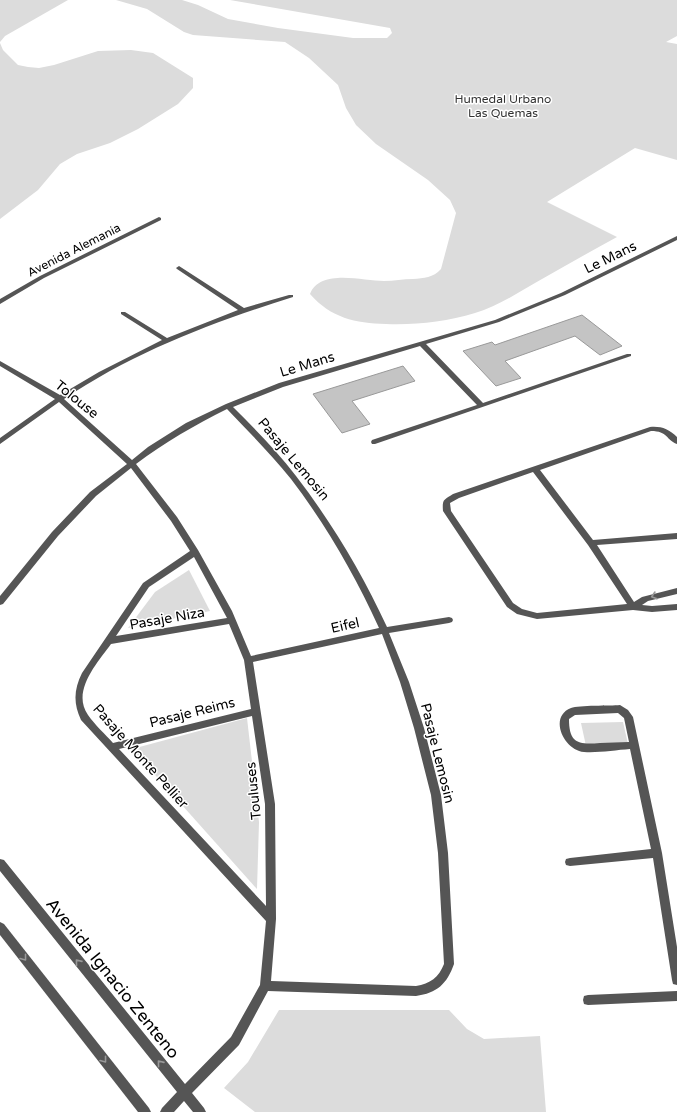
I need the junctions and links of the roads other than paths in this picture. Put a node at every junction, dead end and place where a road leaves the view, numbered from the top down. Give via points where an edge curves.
1 (159, 219) dead end
2 (677, 238) edge
3 (179, 268) dead end
4 (291, 296) dead end
5 (0, 302) edge
6 (242, 310) junction
7 (123, 313) dead end
8 (168, 341) junction
9 (422, 344) junction
10 (629, 355) dead end
11 (0, 363) edge
12 (59, 398) junction
13 (228, 406) junction
14 (482, 406) junction
15 (0, 442) edge
16 (375, 442) dead end
17 (677, 442) edge
18 (132, 464) junction
19 (536, 470) junction
20 (677, 536) edge
21 (591, 543) junction
22 (195, 552) junction
23 (677, 591) edge
24 (0, 602) edge
25 (633, 606) junction
26 (677, 607) edge
27 (232, 620) junction
28 (449, 620) dead end
29 (385, 630) junction
30 (107, 642) junction
31 (248, 660) junction
32 (256, 711) junction
33 (634, 745) junction
34 (111, 747) junction
35 (657, 853) junction
36 (570, 862) dead end
37 (0, 863) edge
38 (271, 919) junction
39 (0, 927) edge
40 (677, 980) edge
41 (265, 986) junction
42 (677, 996) edge
43 (588, 1000) dead end
44 (184, 1094) junction
45 (145, 1112) edge
46 (166, 1112) edge
47 (200, 1112) edge

1 - 5 street, Avenida Alemania via 42,277
2 - 9 street, Le Mans via 563,294 497,321
3 - 6 street
4 - 6 street
6 - 8 street
7 - 8 street
8 - 12 street via 99,374
9 - 13 street, Le Mans via 281,385
9 - 14 street
10 - 14 street
11 - 12 street, Tolouse
12 - 15 street
12 - 18 street, Tolouse
13 - 18 street, Le Mans via 183,428
13 - 29 street, Pasaje Lemosin via 274,454 317,508 354,567
14 - 16 street
17 - 19 street via 661,428 650,429
18 - 22 street, Touluses via 174,519
18 - 24 street, Le Mans via 93,494 55,534
19 - 21 street
19 - 25 street via 456,496 446,502 447,511 510,605 520,612 537,616
20 - 21 street
21 - 25 street
22 - 27 street, Touluses
22 - 30 street, Pasaje Monte Pellier via 146,585
23 -> 25 street via 644,599
25 - 26 street via 652,609
27 - 30 street, Pasaje Niza
27 - 31 street, Touluses
28 - 29 street, Eifel
29 - 31 street, Eifel
29 - 41 street, Pasaje Lemosin via 412,705 434,790 442,836 449,964 447,971 438,983 416,991
30 - 34 street, Pasaje Monte Pellier via 81,682 78,698 84,717
31 - 32 street, Touluses
32 - 34 street, Pasaje Reims
32 - 38 street, Touluses via 270,804
33 - 33 street via 628,717 620,709 573,710 565,717 564,731 571,744 577,747
33 - 35 street
34 - 38 street, Pasaje Monte Pellier
35 - 36 street
35 - 40 street
44 -> 37 street, Avenida Ignacio Zenteno
38 - 41 street, Touluses
39 -> 45 street
41 - 44 street, Touluses via 235,1040
42 - 43 street
44 - 46 street, Touluses
44 - 47 street, Avenida Ignacio Zenteno

